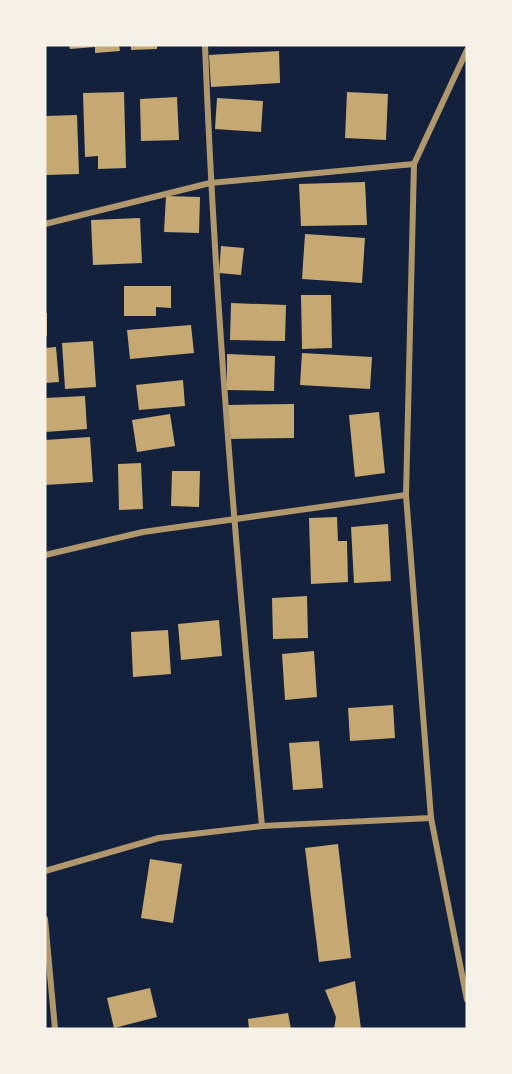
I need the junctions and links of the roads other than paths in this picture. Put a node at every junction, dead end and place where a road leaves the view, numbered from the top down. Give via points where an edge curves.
1 (205, 45) edge
2 (467, 50) edge
3 (414, 164) junction
4 (210, 183) junction
5 (45, 224) edge
6 (406, 495) junction
7 (232, 520) junction
8 (45, 555) edge
9 (430, 818) junction
10 (262, 826) junction
11 (45, 871) edge
12 (45, 919) edge
13 (467, 1000) edge
14 (55, 1029) edge

1 - 4 street
2 - 3 street
3 - 4 street
3 - 6 street
4 - 5 street
4 - 7 street
6 - 7 street
6 - 9 street
7 - 8 street via 143,532
7 - 10 street
9 - 10 street
9 - 13 street
10 - 11 street via 159,838
12 - 14 street

